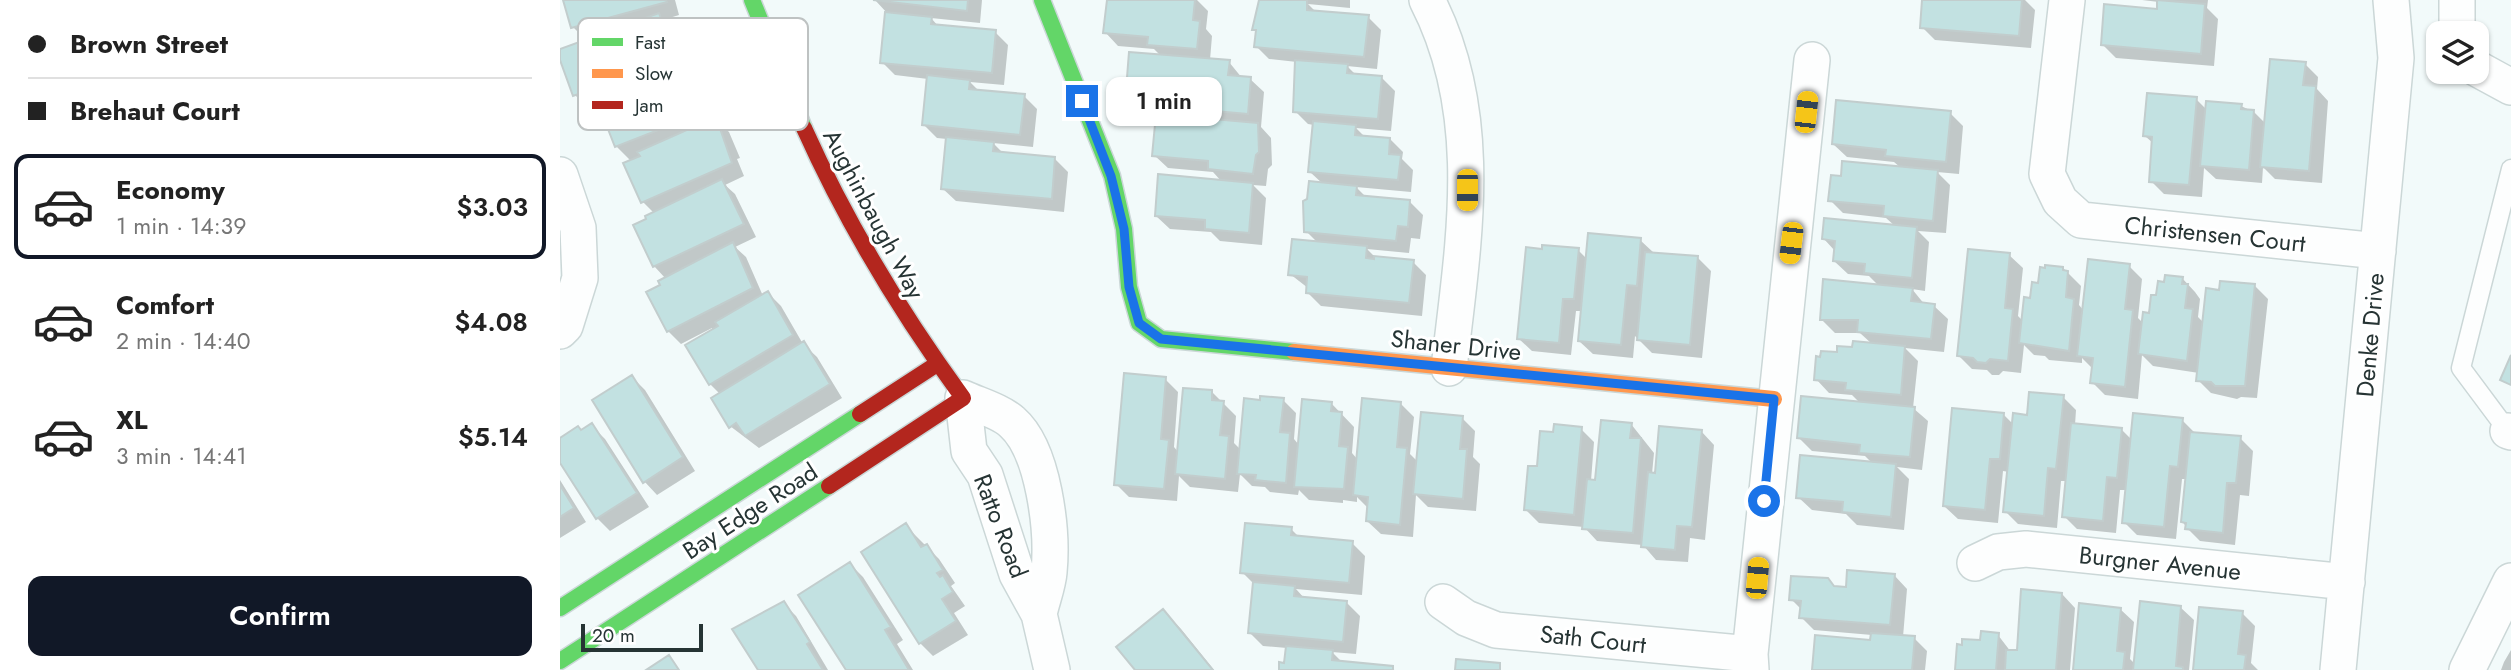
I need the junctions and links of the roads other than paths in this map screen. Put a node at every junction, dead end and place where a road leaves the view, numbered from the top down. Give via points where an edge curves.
1 (752, 0) edge
2 (1042, 0) edge
3 (1427, 0) edge
4 (2067, 0) edge
5 (2391, 0) edge
6 (2457, 0) edge
7 (758, 18) edge
8 (2457, 21) edge
9 (1812, 60) dead end
10 (2489, 75) edge
11 (2511, 87) edge
12 (804, 130) edge
13 (2511, 169) edge
14 (560, 176) edge
15 (2378, 251) junction
16 (562, 329) edge
17 (937, 364) junction
18 (1449, 368) junction
19 (963, 398) junction
20 (1774, 399) junction
21 (2510, 432) edge
22 (1975, 563) dead end
23 (2347, 582) junction
24 (2511, 582) edge
25 (1443, 602) dead end
26 (560, 608) edge
27 (1039, 614) junction
28 (560, 661) edge
29 (1750, 662) edge
30 (1052, 670) edge
31 (2338, 670) edge
32 (2467, 670) edge

1 - 7 main road, Aughinbaugh Way
2 - 18 main road, Shaner Drive via 1111,176 1139,323 1161,339
3 - 18 street via 1456,78 1467,144 1467,212
4 - 15 street, Christensen Court via 2047,174 2060,201 2081,220
5 - 15 street, Denke Drive via 2396,58
6 - 8 street
9 - 20 street
10 - 11 street
12 - 17 main road, Aughinbaugh Way via 901,314
13 - 21 lane via 2461,369
14 - 16 street via 578,228 580,278
15 - 23 street, Denke Drive
17 - 19 main road, Aughinbaugh Way
17 - 26 main road, Bay Edge Road
18 - 20 main road, Shaner Drive
19 - 27 street, Ratto Road via 969,451 985,475 1017,574
19 - 27 street, Ratto Road via 1012,421 1026,440 1041,479 1048,509 1049,572
19 - 28 main road, Bay Edge Road
20 - 29 street
22 - 23 street, Burgner Avenue via 1998,552 2026,549
23 - 31 street, Denke Drive
24 - 32 street
25 - 29 street, Sath Court via 1496,630
27 - 30 street, Ratto Road

